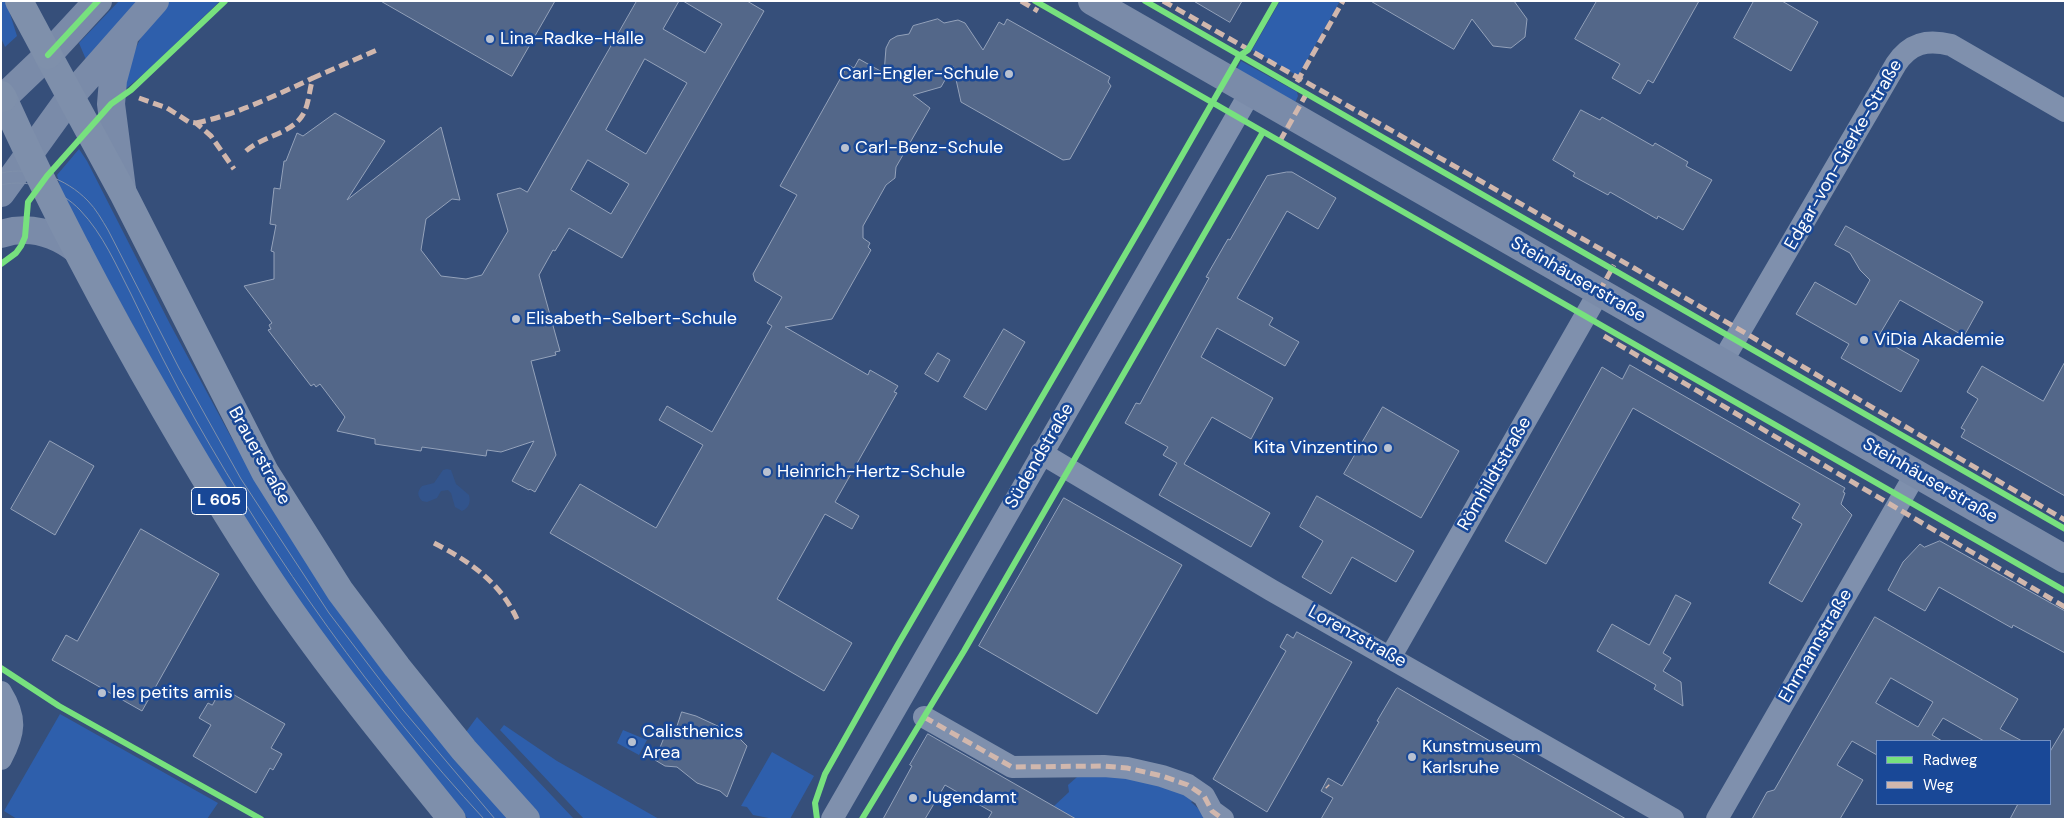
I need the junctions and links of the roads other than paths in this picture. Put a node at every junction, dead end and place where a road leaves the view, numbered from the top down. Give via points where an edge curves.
1 (19, 1) edge
2 (98, 1) edge
3 (155, 1) edge
4 (1092, 1) edge
5 (126, 33) junction
6 (48, 55) junction
7 (1250, 93) junction
8 (71, 96) junction
9 (2, 98) edge
10 (2065, 111) edge
11 (29, 155) junction
12 (1, 193) edge
13 (123, 193) junction
14 (1, 234) edge
15 (77, 250) junction
16 (1599, 292) junction
17 (1722, 362) junction
18 (1041, 453) junction
19 (1916, 473) junction
20 (2065, 559) edge
21 (1391, 656) junction
22 (1, 692) edge
23 (924, 717) dead end
24 (1, 759) edge
25 (452, 819) edge
26 (526, 819) edge
27 (832, 819) edge
28 (1223, 819) edge
29 (1674, 819) edge
30 (1717, 819) edge

1 - 6 highway, L 605
2 - 6 street
3 - 5 street
4 - 7 street, Steinhäuserstraße
5 - 8 street
5 - 13 street via 117,61 111,104
6 - 8 main road, Brauerstraße / L 605
6 - 9 street
7 - 16 street, Steinhäuserstraße
7 - 18 street, Südendstraße
8 - 11 street
8 - 13 main road, Brauerstraße / L 605
9 - 11 main road, L 605
10 - 17 street, Edgar-von-Gierke-Straße via 1951,46 1937,42 1909,49 1896,64
11 - 12 street
11 - 15 main road, L 605
13 - 26 main road, Brauerstraße / L 605 via 264,472 340,591 454,739
14 - 15 street via 14,230 41,232 56,236
15 - 25 main road, L 605 via 206,481 291,612
16 - 17 street, Steinhäuserstraße
16 - 21 street, Römhildtstraße
17 - 19 street, Steinhäuserstraße
18 - 21 street, Lorenzstraße via 1271,590
18 - 27 street, Südendstraße
19 - 20 street, Steinhäuserstraße
19 - 30 street, Ehrmannstraße
21 - 29 street, Lorenzstraße
22 - 24 street via 13,721 13,732
23 - 28 street via 1012,767 1104,766 1162,776 1188,785 1204,796 1212,810

